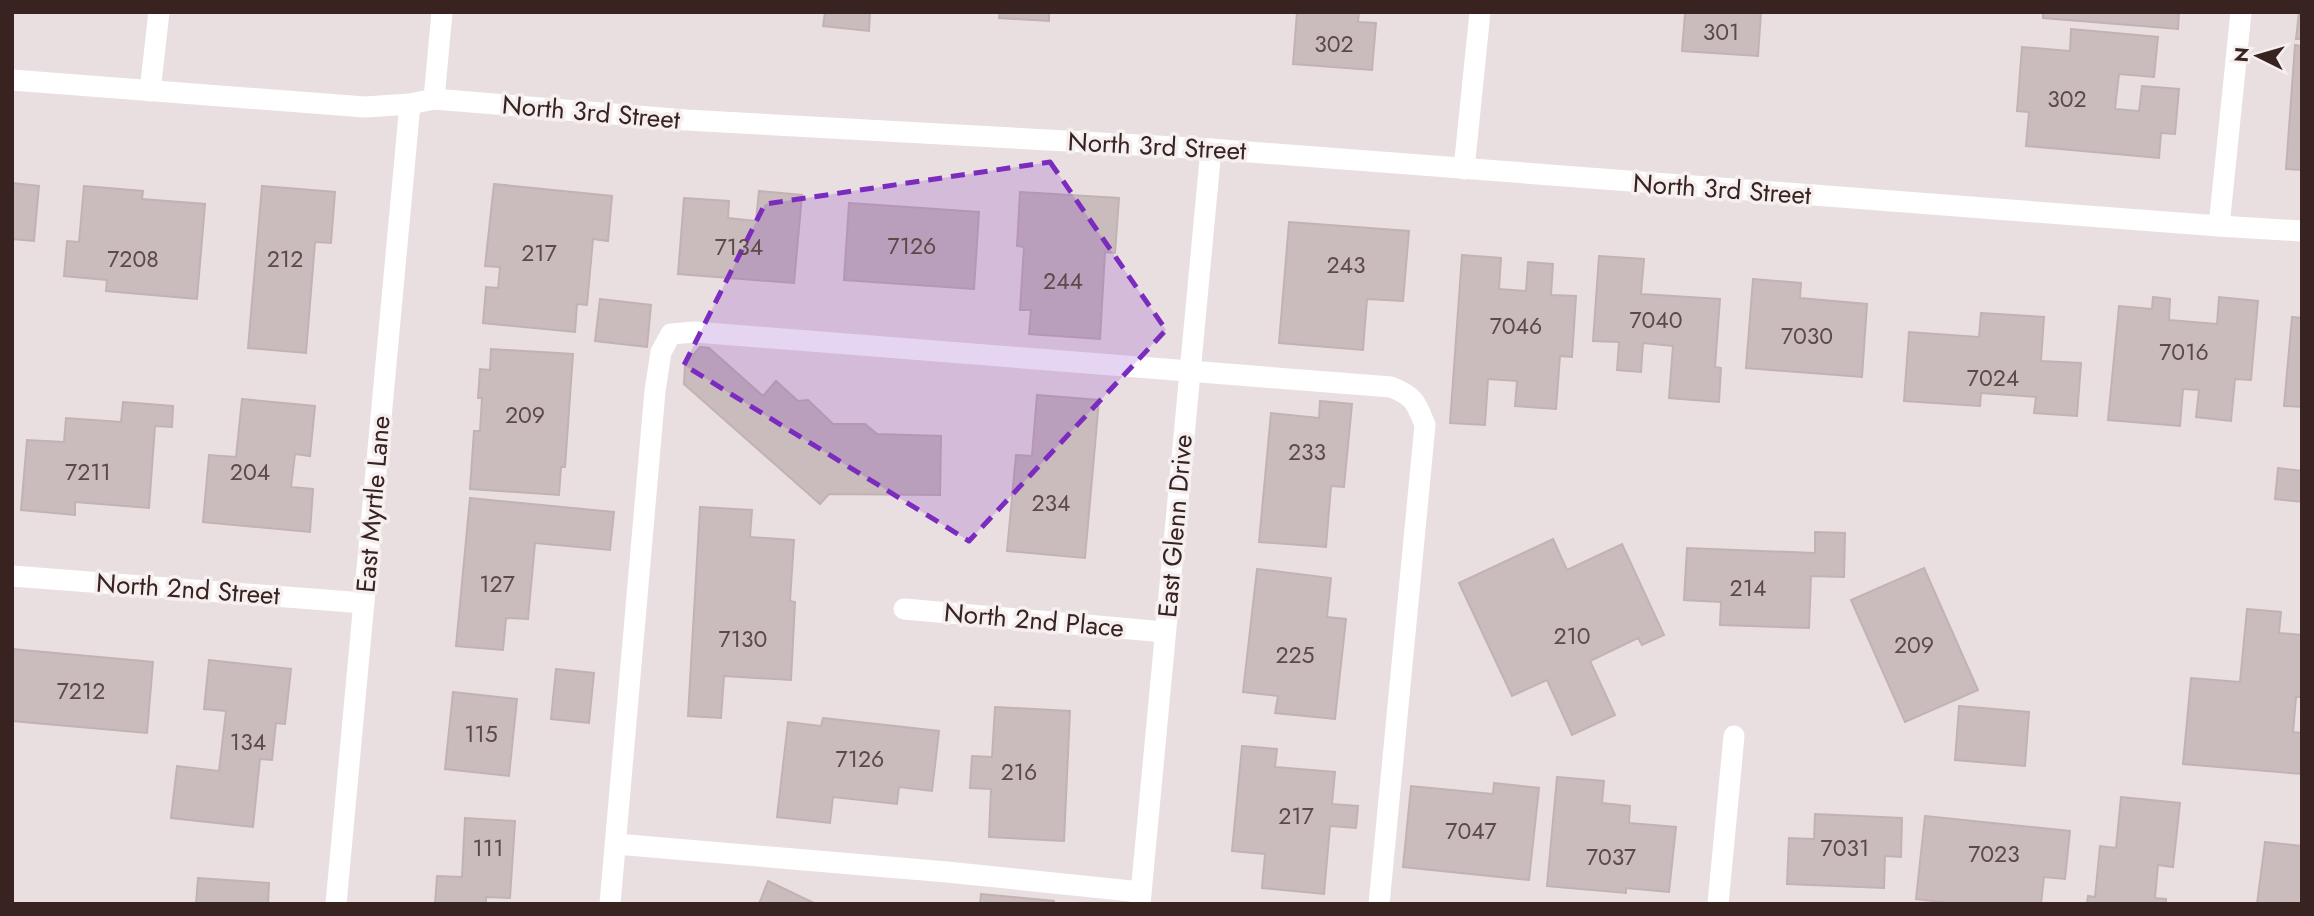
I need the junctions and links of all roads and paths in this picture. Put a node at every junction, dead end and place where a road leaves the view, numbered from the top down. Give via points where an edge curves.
1 (159, 12) edge
2 (442, 12) edge
3 (1480, 12) edge
4 (2241, 12) edge
5 (12, 80) edge
6 (150, 91) junction
7 (434, 99) junction
8 (410, 104) junction
9 (1210, 149) junction
10 (1464, 169) junction
11 (2219, 226) junction
12 (2302, 231) edge
13 (1189, 372) junction
14 (12, 576) edge
15 (364, 603) junction
16 (904, 609) dead end
17 (1165, 632) junction
18 (1734, 736) dead end
19 (616, 844) junction
20 (1140, 898) edge
21 (336, 904) edge
22 (610, 904) edge
23 (1378, 904) edge
24 (1718, 904) edge

1 - 6 street
2 - 7 street
3 - 10 street
4 - 11 street
5 - 6 street, North 3rd Street
6 - 8 street, North 3rd Street via 365,107
7 - 8 street, North 3rd Street
7 - 9 street, North 3rd Street via 686,120
8 - 15 street, East Myrtle Lane
9 - 10 street, North 3rd Street
9 - 13 street, East Glenn Drive
10 - 11 street, North 3rd Street
11 - 12 street, North 3rd Street
13 - 17 street, East Glenn Drive
13 - 19 street via 695,332 671,334 661,352 655,391
13 - 23 street via 1391,387 1416,402 1425,425
14 - 15 street, North 2nd Street
15 - 21 street, East Myrtle Lane
16 - 17 street, North 2nd Place
17 - 20 street, East Glenn Drive
18 - 24 street
19 - 20 street via 947,872
19 - 22 street

